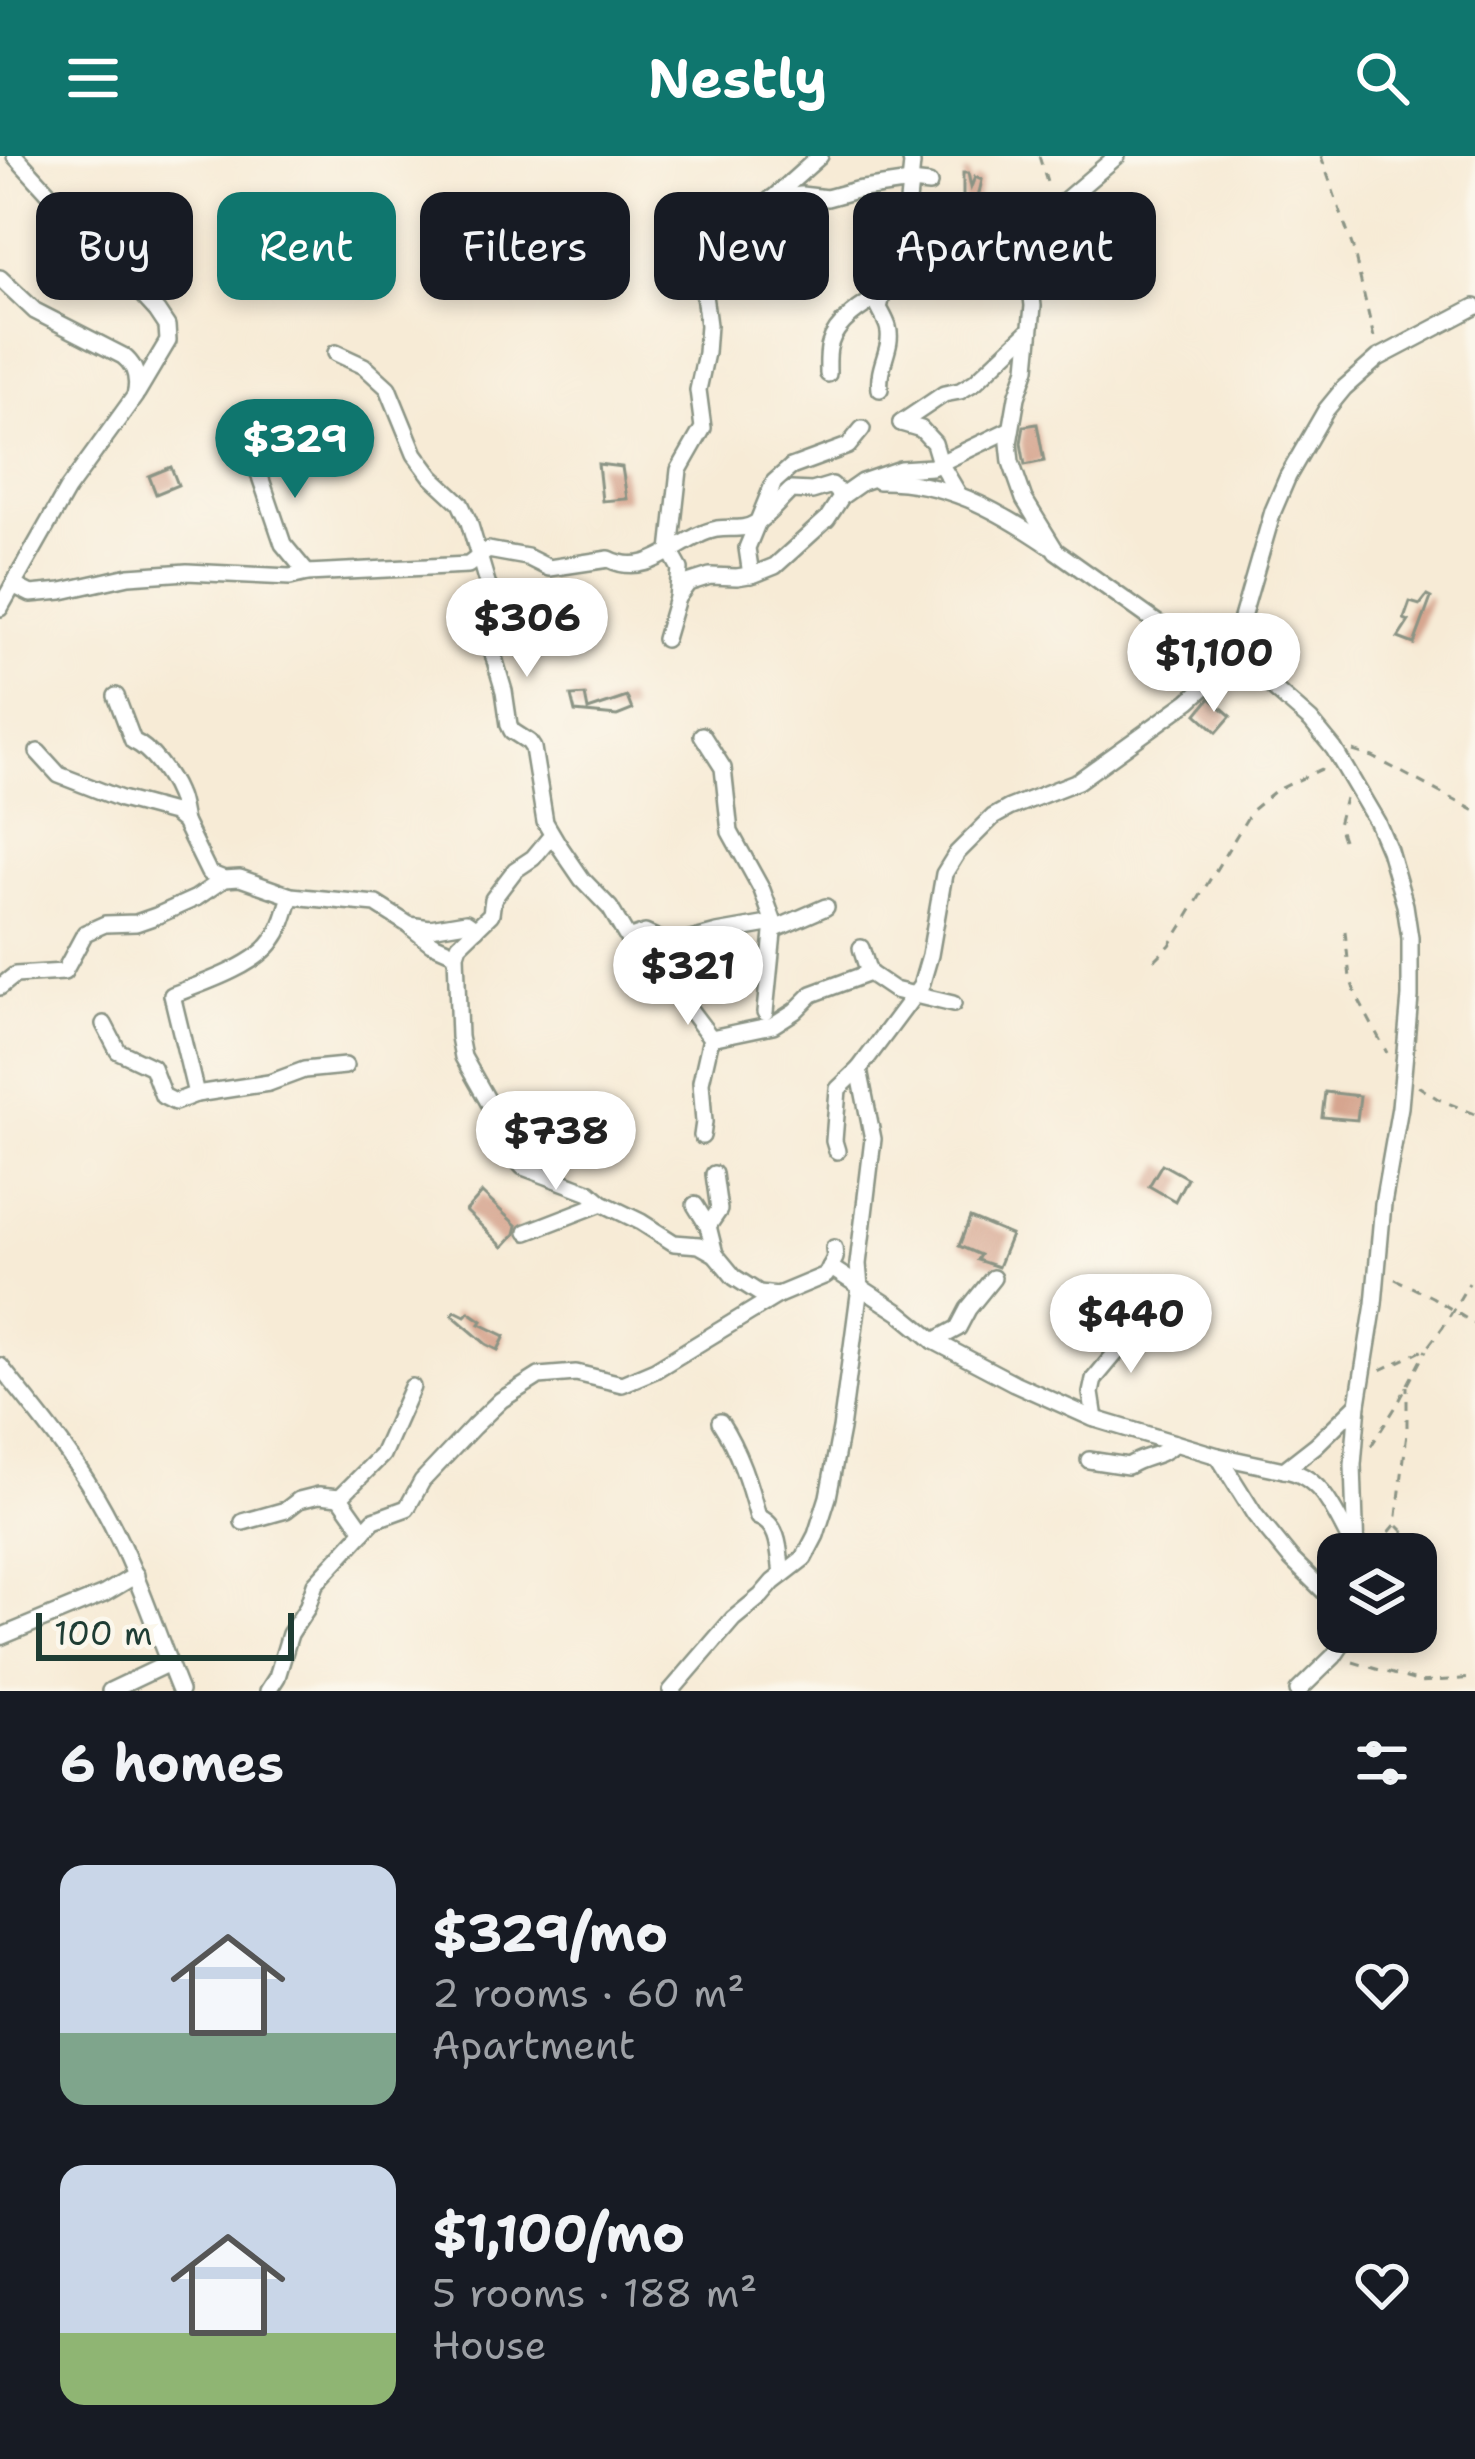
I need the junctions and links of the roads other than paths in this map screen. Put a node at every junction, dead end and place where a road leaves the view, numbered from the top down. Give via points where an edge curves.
1 (15, 156) edge
2 (820, 156) edge
3 (910, 156) edge
4 (1117, 156) edge
5 (910, 182) junction
6 (929, 184) dead end
7 (780, 192) edge
8 (909, 192) edge
9 (829, 197) edge
10 (0, 278) edge
11 (705, 300) edge
12 (873, 300) edge
13 (881, 300) edge
14 (1475, 307) edge
15 (1030, 330) junction
16 (336, 353) dead end
17 (828, 374) dead end
18 (880, 389) dead end
19 (135, 396) junction
20 (862, 429) dead end
21 (1011, 429) junction
22 (250, 447) dead end
23 (940, 463) junction
24 (862, 482) junction
25 (959, 495) junction
26 (842, 496) junction
27 (756, 523) junction
28 (1056, 550) junction
29 (670, 551) junction
30 (479, 557) junction
31 (308, 573) junction
32 (751, 574) junction
33 (14, 585) junction
34 (677, 598) junction
35 (0, 608) edge
36 (665, 639) dead end
37 (1226, 658) junction
38 (116, 696) dead end
39 (702, 735) dead end
40 (38, 752) dead end
41 (184, 821) junction
42 (552, 835) junction
43 (224, 879) junction
44 (291, 896) junction
45 (826, 907) dead end
46 (410, 925) junction
47 (774, 926) junction
48 (476, 929) junction
49 (628, 939) junction
50 (861, 948) dead end
51 (456, 954) junction
52 (869, 974) junction
53 (0, 987) edge
54 (913, 996) junction
55 (952, 1004) dead end
56 (765, 1012) dead end
57 (104, 1024) dead end
58 (711, 1038) junction
59 (345, 1066) dead end
60 (861, 1076) junction
61 (196, 1094) junction
62 (702, 1136) dead end
63 (837, 1151) dead end
64 (714, 1174) dead end
65 (602, 1204) junction
66 (695, 1205) dead end
67 (708, 1226) junction
68 (527, 1232) dead end
69 (834, 1247) dead end
70 (715, 1254) junction
71 (830, 1267) junction
72 (993, 1278) dead end
73 (860, 1287) junction
74 (778, 1295) junction
75 (1138, 1325) dead end
76 (934, 1342) junction
77 (0, 1366) edge
78 (412, 1387) dead end
79 (1359, 1395) junction
80 (1095, 1419) junction
81 (720, 1422) dead end
82 (1175, 1443) junction
83 (1218, 1456) junction
84 (1089, 1460) dead end
85 (1284, 1470) junction
86 (340, 1497) junction
87 (243, 1522) dead end
88 (364, 1531) junction
89 (1347, 1533) edge
90 (1355, 1533) edge
91 (136, 1575) junction
92 (782, 1575) junction
93 (1317, 1584) edge
94 (0, 1636) edge
95 (1336, 1653) edge
96 (169, 1663) junction
97 (110, 1691) edge
98 (180, 1691) edge
99 (268, 1691) edge
100 (671, 1691) edge
101 (1298, 1691) edge

1 - 19 street via 167,326 168,341
2 - 7 street
3 - 5 street
4 - 15 street via 1036,234 1028,261
5 - 6 street
5 - 8 street
5 - 9 street
10 - 19 street via 35,311 130,362
11 - 29 street via 703,428 679,470
12 - 17 street via 836,332
13 - 18 street via 889,344
14 - 37 street via 1378,358 1326,410 1273,511
15 - 21 street
15 - 23 street via 975,382 901,423 921,429
16 - 30 street via 388,388 415,454 460,503
19 - 33 street via 67,490
20 - 27 street via 848,446 790,467
21 - 23 street
21 - 28 street via 1016,478
22 - 31 street via 284,544
23 - 24 street
23 - 25 street
24 - 25 street
24 - 26 street
25 - 28 street
26 - 27 street via 832,485 791,490
26 - 32 street via 794,550
27 - 29 street via 717,529
27 - 32 street via 747,548
28 - 37 street via 1167,630
29 - 30 street via 655,562 549,568 506,552
29 - 34 street via 680,568
30 - 31 street via 468,565
30 - 42 street via 509,725 533,748
31 - 33 street via 129,576 32,594
32 - 34 street via 688,583
33 - 35 street
34 - 36 street
37 - 54 street via 1189,701 1095,770 1009,808 973,836 944,874 930,955
37 - 79 street via 1270,685 1329,743 1389,850 1405,905 1411,968 1402,1076
38 - 41 street via 133,741 178,793
39 - 47 street via 723,768 730,832
40 - 41 street via 59,775
41 - 43 street via 209,873
42 - 48 street via 515,870
42 - 49 street
43 - 44 street
43 - 53 street via 156,916 85,933 64,972 15,975
44 - 46 street via 376,904
44 - 61 street via 270,946 225,976 172,995
45 - 47 street
46 - 48 street via 466,922
46 - 51 street
47 - 49 street via 672,945 645,933
47 - 56 street
48 - 51 street
49 - 58 street
50 - 52 street
51 - 65 street via 463,1058 511,1154
52 - 54 street
52 - 58 street via 812,994 773,1025
54 - 55 street
54 - 60 street
57 - 61 street via 118,1052 152,1067 163,1096 175,1102
58 - 62 street
59 - 61 street
60 - 63 street via 836,1107
60 - 73 street via 873,1139
64 - 67 street via 718,1210
65 - 68 street
65 - 70 street via 674,1243
66 - 67 street
67 - 70 street
69 - 71 street
70 - 74 street via 734,1277
71 - 73 street
71 - 74 street
72 - 76 street via 958,1328
73 - 76 street
73 - 92 street via 828,1496 805,1558
74 - 88 street via 622,1384 576,1373 539,1376 473,1427 407,1508
75 - 80 street via 1094,1379
76 - 80 street
77 - 91 street via 74,1459
78 - 86 street via 382,1455
79 - 85 street via 1338,1426
79 - 90 street
80 - 82 street
81 - 92 street via 758,1517 776,1535
82 - 83 street
82 - 84 street via 1128,1466
83 - 85 street
83 - 93 street via 1255,1515
85 - 89 street via 1315,1482
86 - 87 street via 299,1500
86 - 88 street
88 - 99 street via 315,1584
91 - 94 street
91 - 96 street
92 - 100 street
95 - 101 street
96 - 97 street
96 - 98 street

